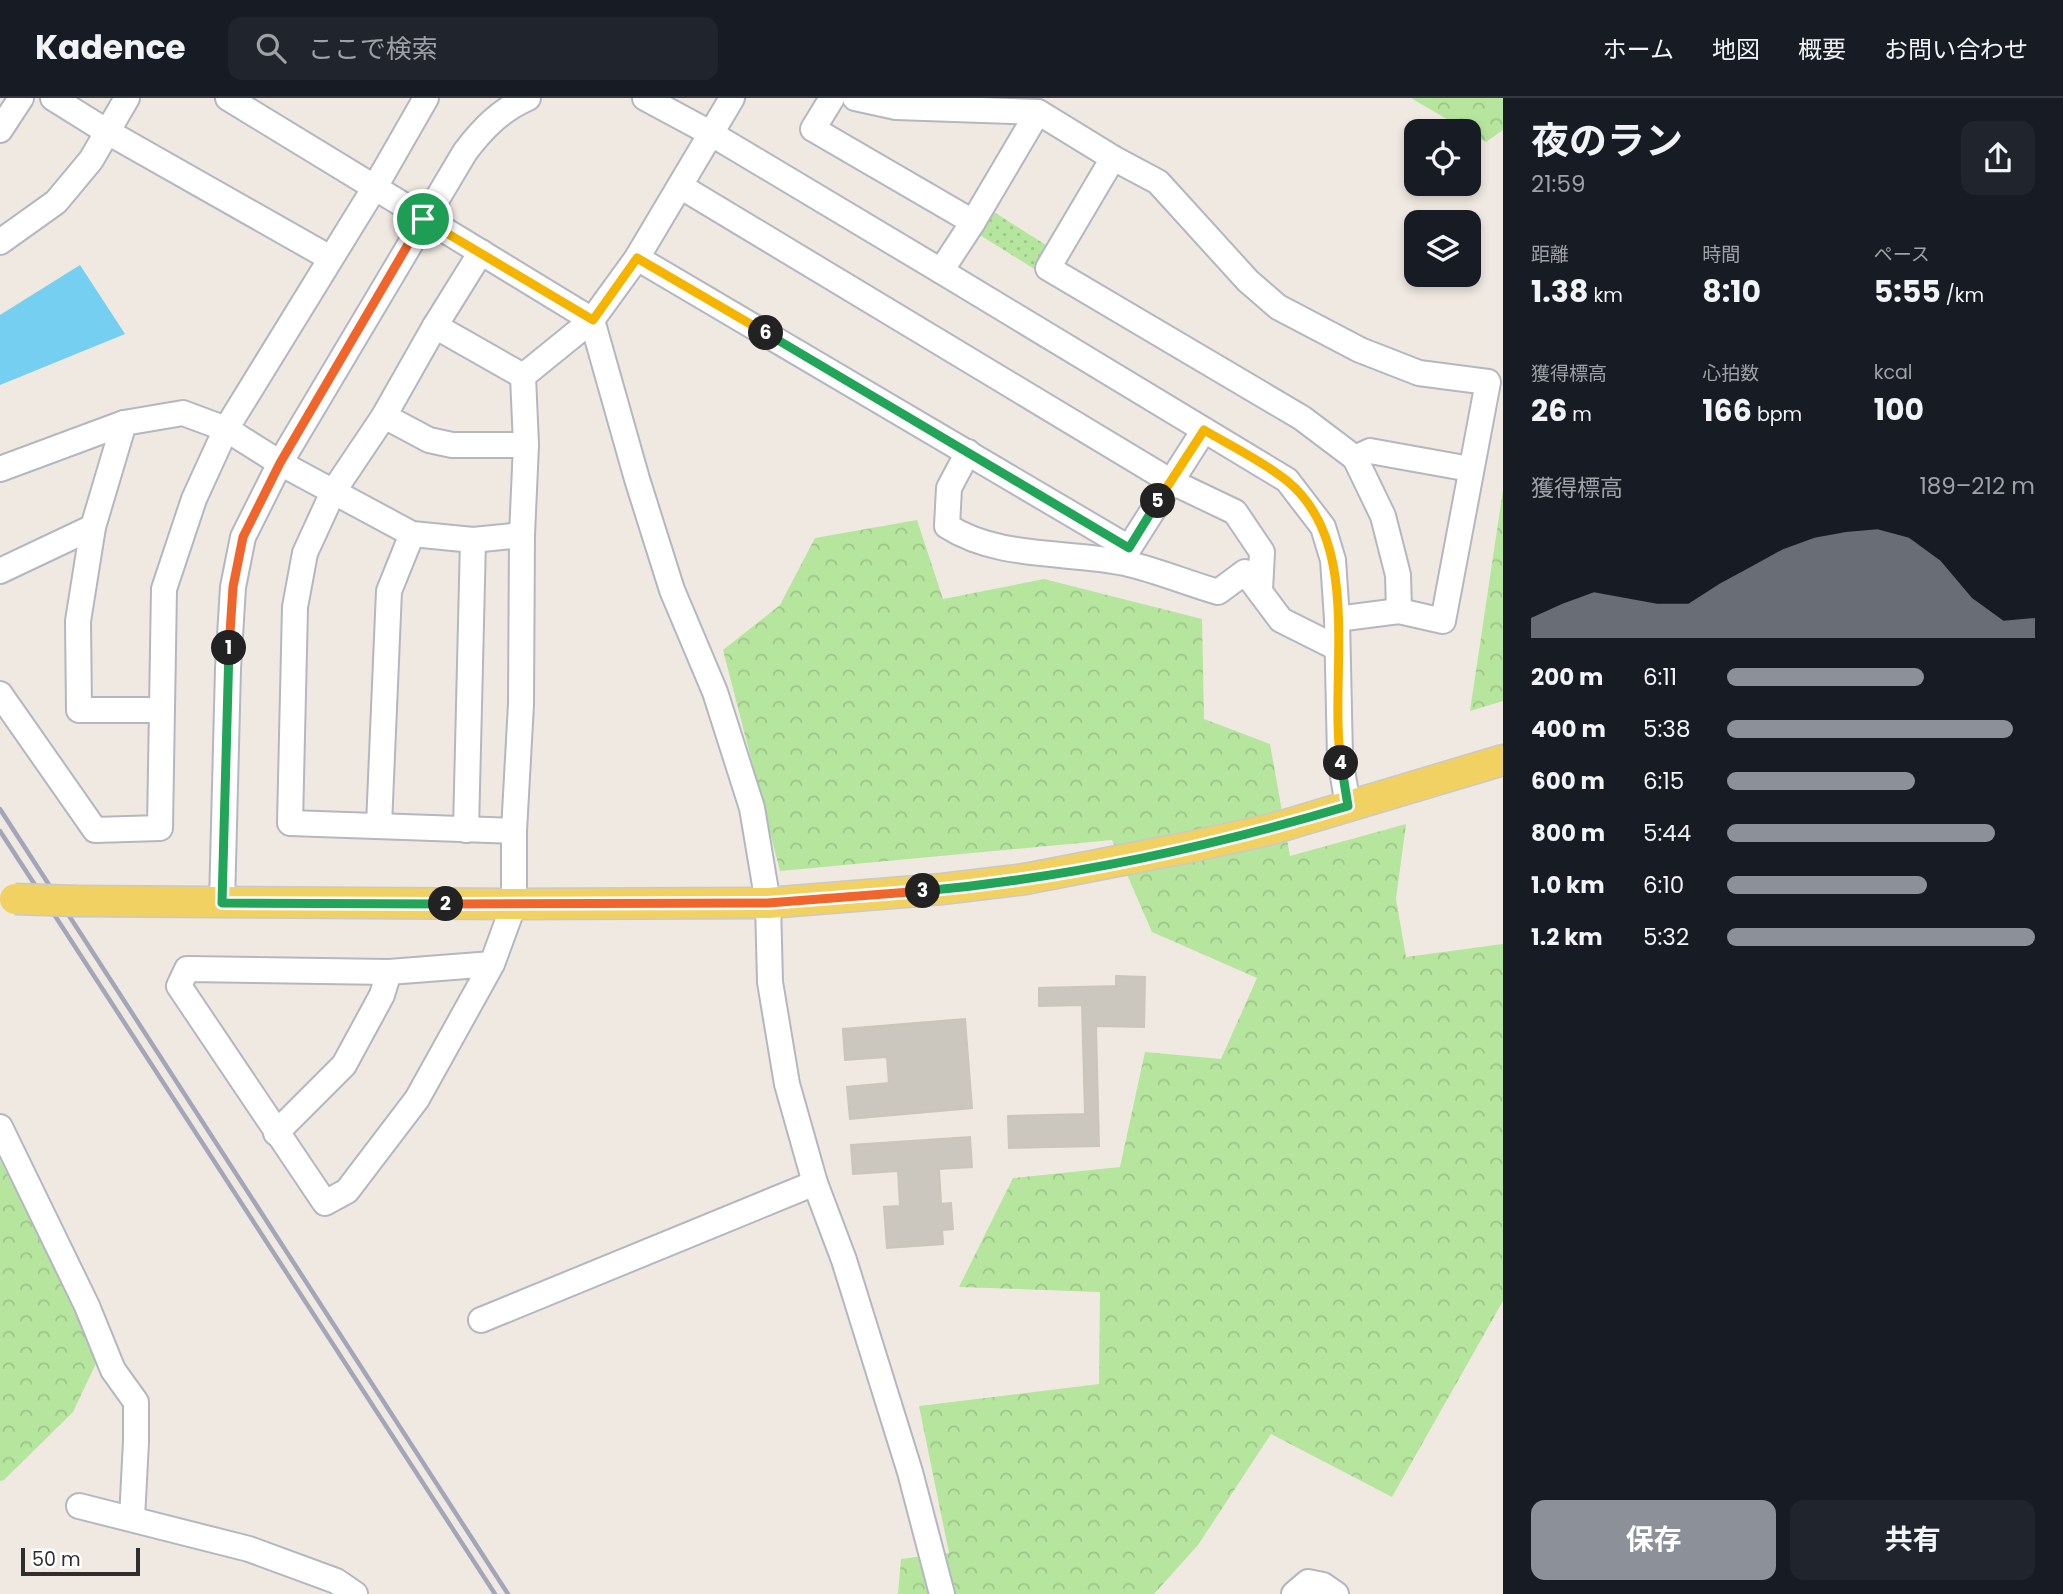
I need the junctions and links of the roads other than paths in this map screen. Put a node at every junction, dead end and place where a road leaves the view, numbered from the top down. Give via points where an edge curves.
1 (21, 98) edge
2 (53, 98) edge
3 (127, 98) edge
4 (228, 98) edge
5 (528, 98) edge
6 (645, 98) edge
7 (732, 98) edge
8 (832, 98) edge
9 (855, 98) edge
10 (418, 101) edge
11 (1038, 112) junction
12 (0, 130) edge
13 (106, 131) junction
14 (710, 133) junction
15 (1113, 158) junction
16 (680, 186) junction
17 (375, 187) junction
18 (423, 219) junction
19 (974, 222) junction
20 (0, 242) edge
21 (481, 252) junction
22 (330, 258) junction
23 (637, 258) junction
24 (941, 271) junction
25 (593, 320) junction
26 (435, 326) junction
27 (523, 376) junction
28 (384, 416) junction
29 (124, 423) junction
30 (226, 429) junction
31 (1204, 430) junction
32 (526, 445) junction
33 (968, 452) junction
34 (1355, 458) junction
35 (280, 463) junction
36 (0, 469) edge
37 (1470, 470) junction
38 (1170, 481) junction
39 (333, 492) junction
40 (93, 527) junction
41 (412, 534) junction
42 (522, 535) junction
43 (473, 540) junction
44 (0, 571) edge
45 (1260, 590) junction
46 (1399, 611) junction
47 (1337, 619) junction
48 (1337, 648) junction
49 (0, 694) edge
50 (160, 710) junction
51 (1503, 760) edge
52 (1348, 806) junction
53 (379, 825) junction
54 (466, 830) junction
55 (514, 831) junction
56 (8, 898) edge
57 (222, 903) junction
58 (768, 903) junction
59 (514, 904) junction
60 (492, 964) junction
61 (388, 972) junction
62 (0, 1127) edge
63 (276, 1133) junction
64 (815, 1183) junction
65 (481, 1320) dead end
66 (79, 1506) dead end
67 (132, 1518) junction
68 (355, 1594) edge
69 (942, 1594) edge
70 (1294, 1594) edge
71 (1336, 1594) edge

1 - 12 street
2 - 13 street
3 - 13 street
4 - 17 street
5 - 18 street via 487,124
6 - 14 street
7 - 14 street
8 - 19 street via 813,128
9 - 11 street via 896,107
10 - 17 street
11 - 15 street
11 - 19 street
13 - 20 street via 91,160 56,202
13 - 22 street
14 - 16 street
14 - 24 street
15 - 34 street via 1048,268 1302,418
15 - 37 street via 1158,182 1248,281 1278,307 1360,350 1419,373 1488,382
16 - 23 street
16 - 38 street
17 - 18 street
17 - 22 street
18 - 21 street
18 - 35 street
19 - 24 street
21 - 25 street
21 - 26 street
22 - 30 street
23 - 25 street
23 - 33 street
24 - 31 street
25 - 27 street
25 - 58 street via 672,590 715,692 752,808
26 - 27 street
26 - 28 street
27 - 32 street
28 - 32 street via 429,440 452,445
28 - 39 street
29 - 30 street via 183,413
29 - 36 street
29 - 40 street
30 - 35 street
30 - 50 street via 194,499 164,589
31 - 38 street
31 - 47 street via 1287,481 1305,501 1323,527 1333,560
32 - 42 street
33 - 38 street via 1129,548
33 - 45 street via 949,488 947,526 965,538 1125,564 1218,593 1245,572
34 - 37 street via 1370,451
34 - 46 street via 1383,516 1398,575
35 - 39 street
35 - 57 street via 243,537 233,587
37 - 46 street via 1443,621
38 - 45 street via 1235,512 1262,552
39 - 41 street
39 - 53 street via 305,553 295,607 290,823
40 - 44 street
40 - 50 street via 78,621 79,710
41 - 43 street
41 - 53 street via 390,591
42 - 43 street
42 - 55 street via 521,704
43 - 54 street
45 - 48 street via 1281,620
46 - 47 street
47 - 48 street
48 - 52 street via 1340,758
49 - 50 street via 95,830 160,828
51 - 52 main road
52 - 58 main road via 1272,829 1025,879
53 - 54 street
54 - 55 street
55 - 59 street
56 - 57 main road, bridge
57 - 59 main road
58 - 59 main road
58 - 64 street via 770,982 778,1033
59 - 60 street
60 - 61 street
60 - 63 street via 416,1099 347,1191 325,1203
61 - 63 street via 382,995 344,1065
61 - 63 street via 187,969 179,986
62 - 67 street via 113,1370 136,1402
64 - 65 street
64 - 69 street via 844,1260
66 - 67 street
67 - 68 street via 249,1549 336,1581
70 - 71 street via 1308,1582 1323,1584

